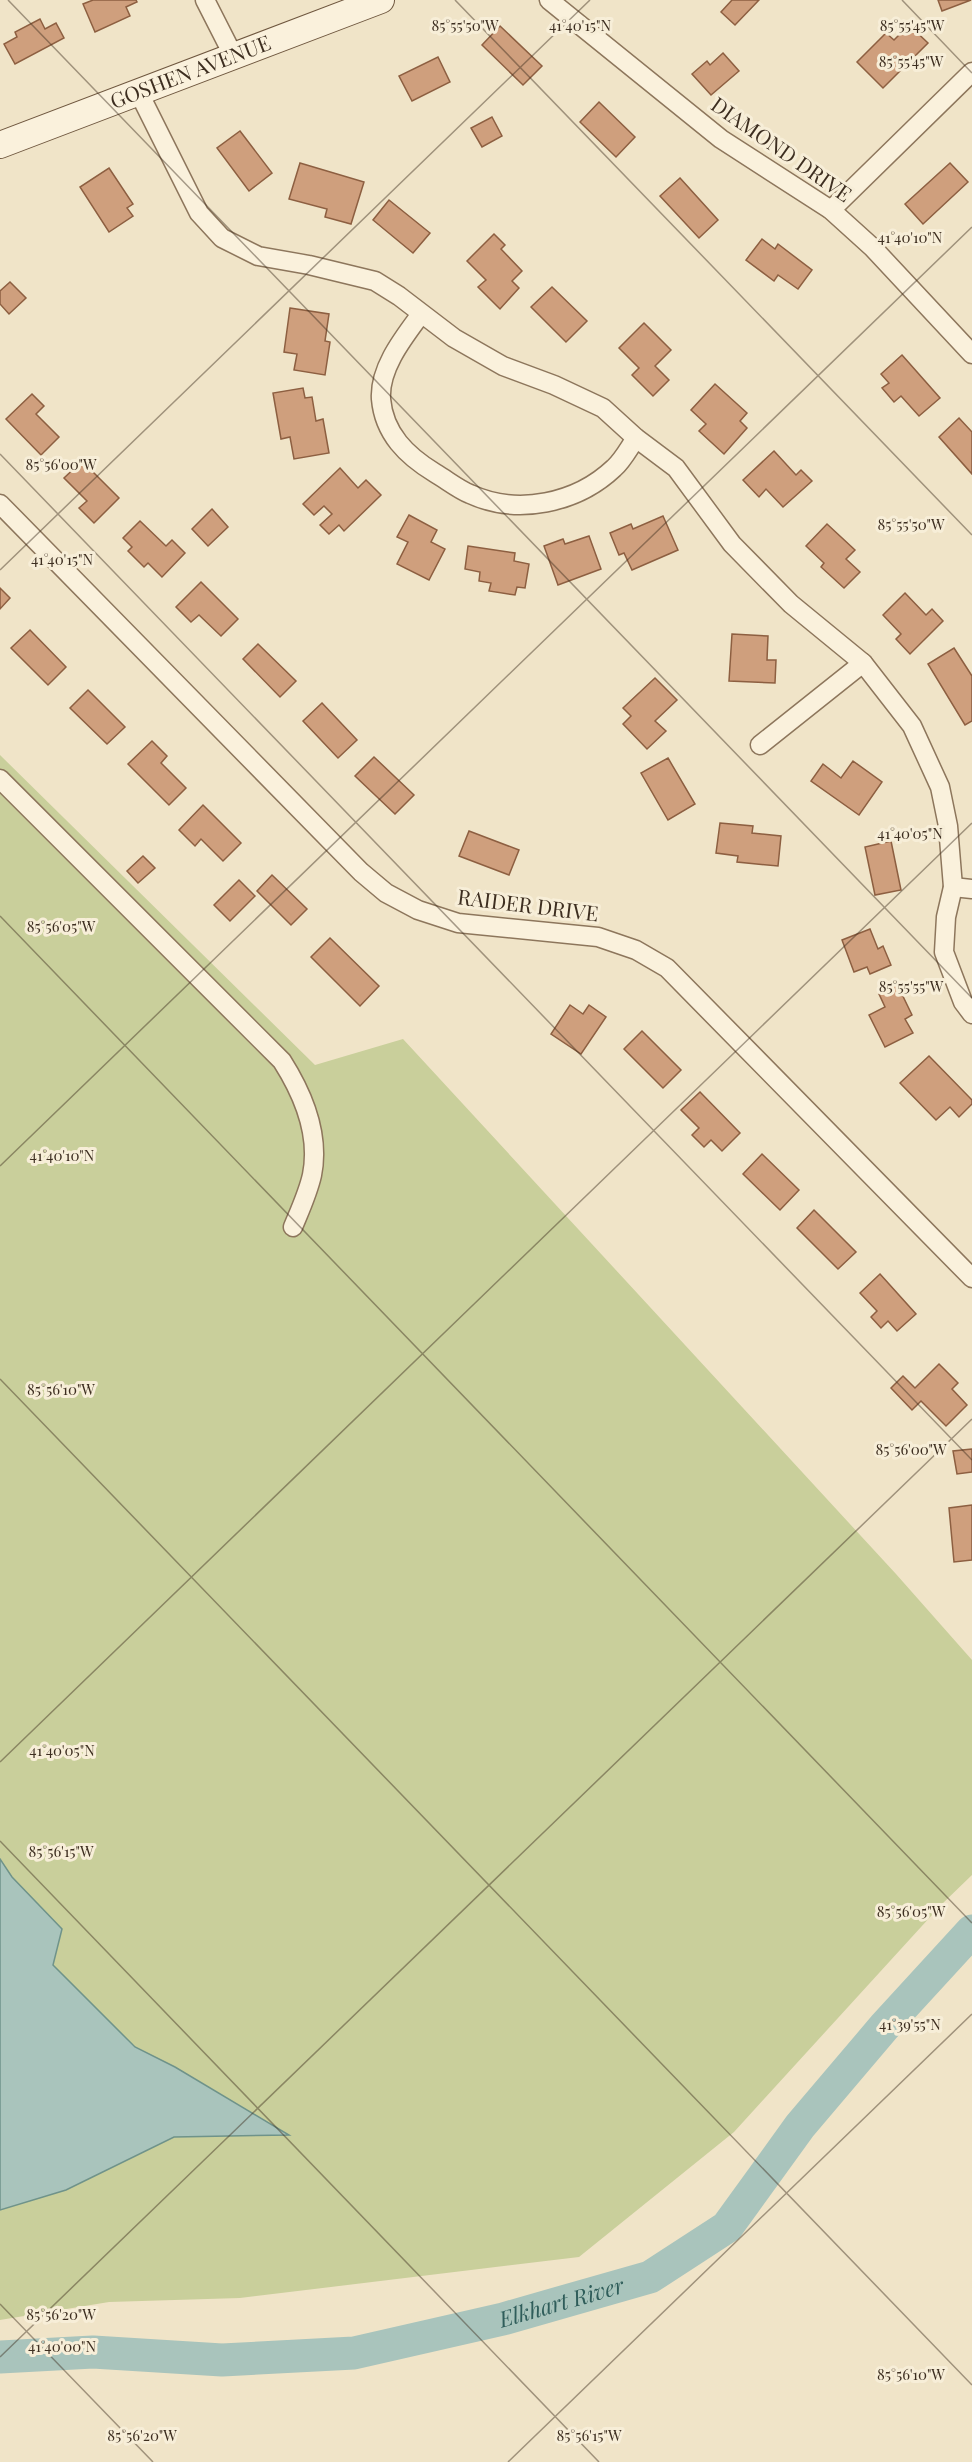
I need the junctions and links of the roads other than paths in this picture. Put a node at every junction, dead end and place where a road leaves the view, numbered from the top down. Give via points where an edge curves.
1 (205, 0) edge
2 (381, 0) edge
3 (549, 0) edge
4 (233, 55) junction
5 (972, 72) edge
6 (138, 91) junction
7 (0, 145) edge
8 (831, 210) junction
9 (421, 314) junction
10 (972, 354) edge
11 (636, 438) junction
12 (0, 504) edge
13 (863, 663) junction
14 (760, 745) dead end
15 (0, 779) edge
16 (953, 887) junction
17 (972, 889) edge
18 (972, 1014) edge
19 (293, 1227) dead end
20 (972, 1278) edge

1 - 4 street
2 - 4 street, GOSHEN AVENUE
3 - 8 street, DIAMOND DRIVE via 721,139
4 - 6 street, GOSHEN AVENUE
5 - 8 street
6 - 7 street, GOSHEN AVENUE
6 - 9 street via 199,213 222,238 258,256 375,281
8 - 10 street, DIAMOND DRIVE via 873,248
9 - 11 street via 503,366 603,408
9 - 11 street via 396,347 387,371 381,398 391,435 413,459 471,495 507,505 539,504 581,492 615,467
11 - 13 street via 676,468 732,544 791,604
12 - 20 street, RAIDER DRIVE via 386,893 418,910 458,923 598,937 636,950 667,968
13 - 14 street
13 - 16 street via 912,726 940,787 948,825
15 - 19 street via 282,1061 312,1126 312,1174
16 - 17 street
16 - 18 street via 944,952 963,1002

